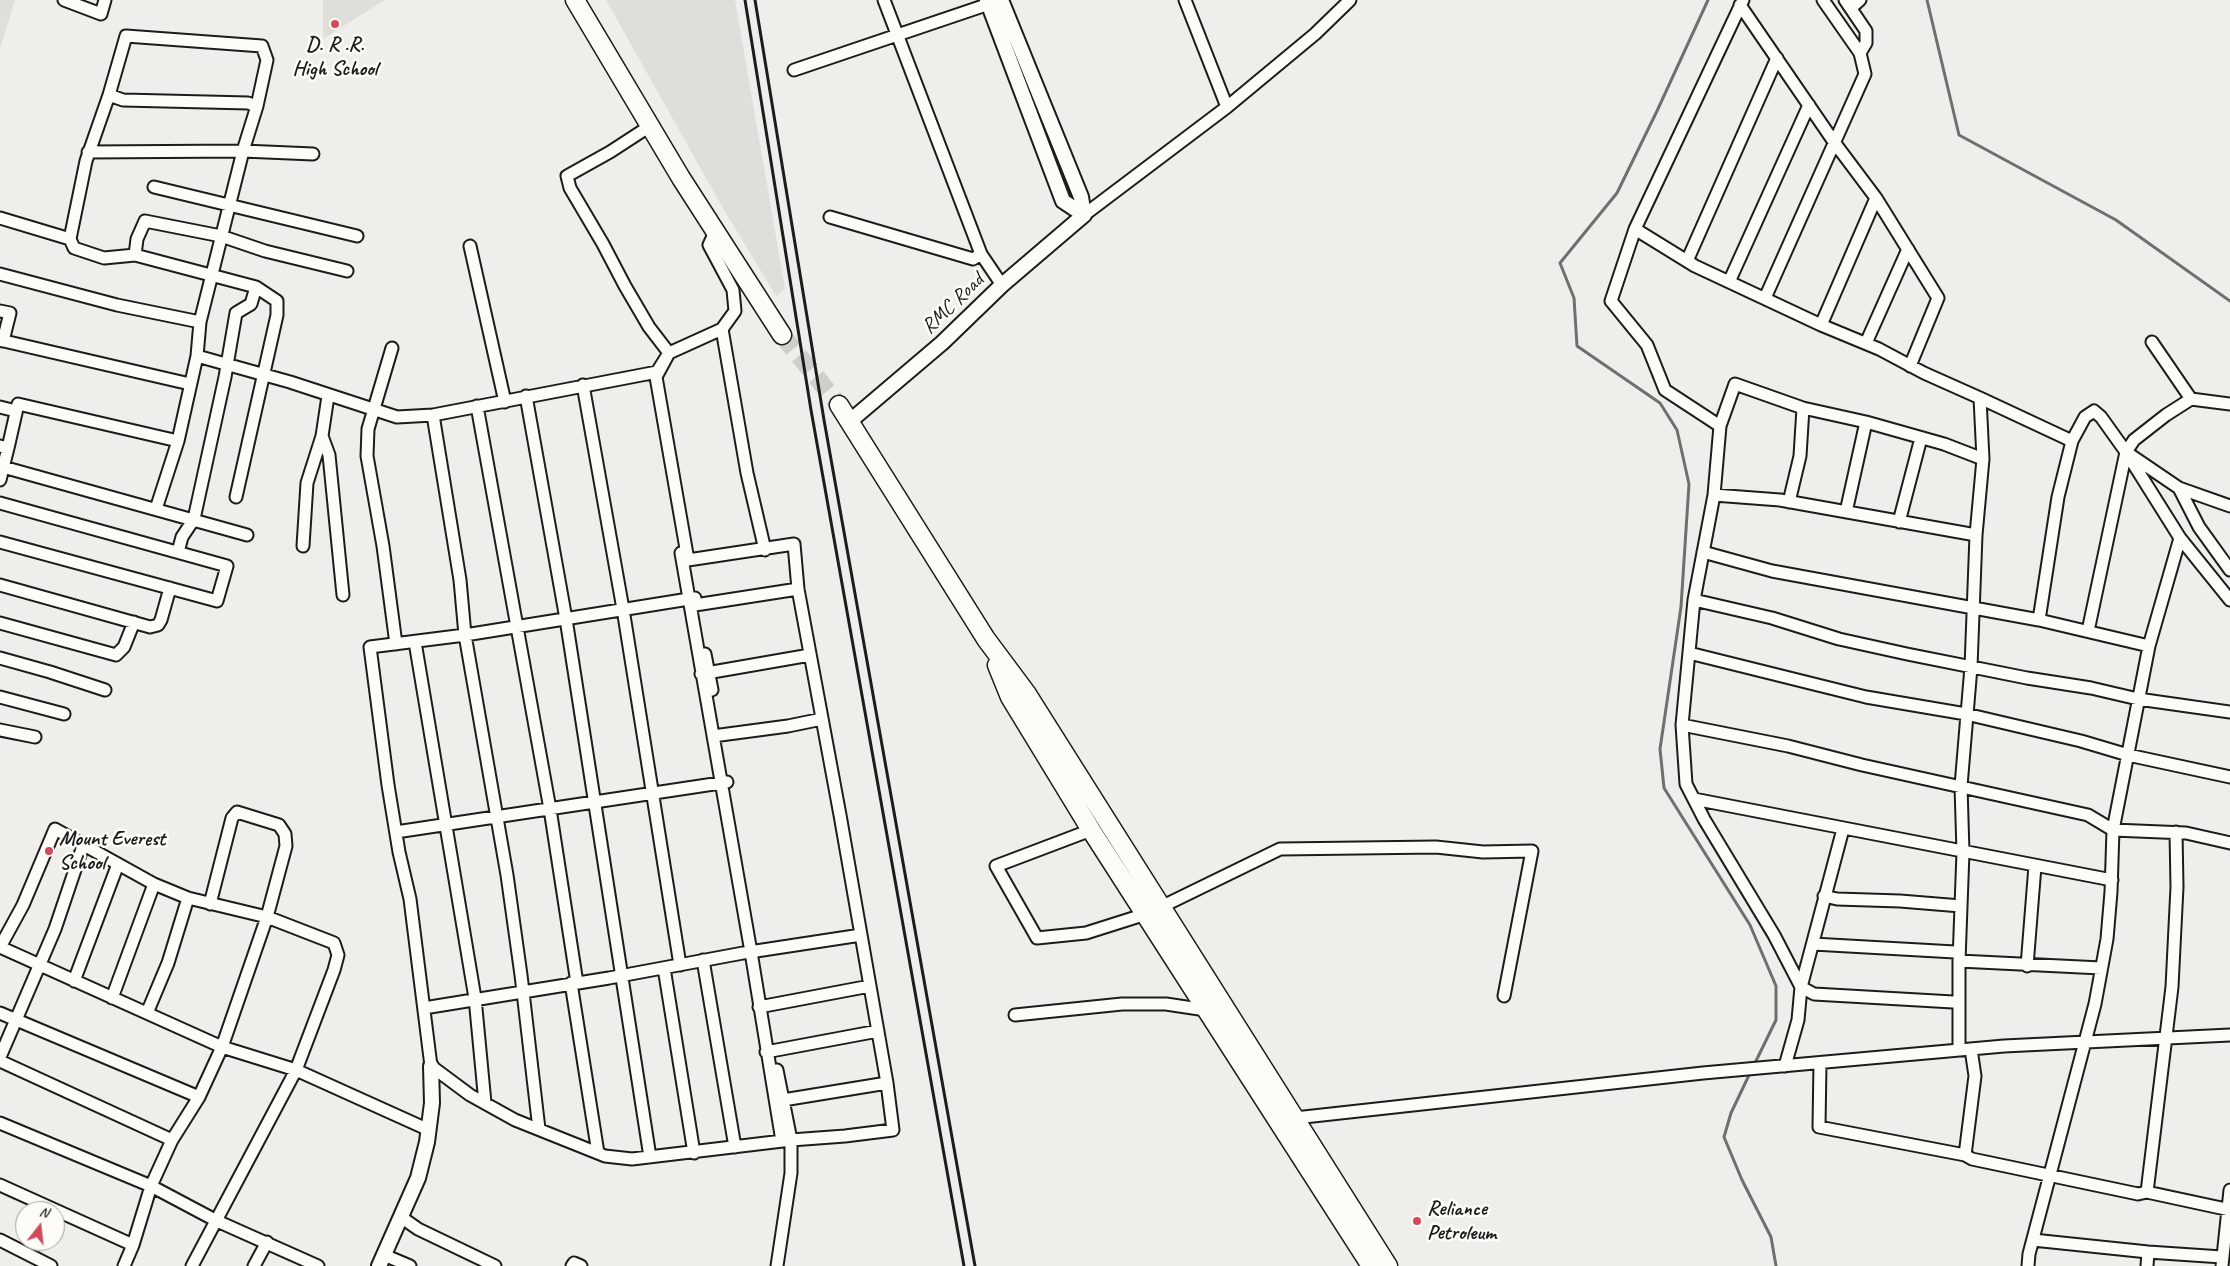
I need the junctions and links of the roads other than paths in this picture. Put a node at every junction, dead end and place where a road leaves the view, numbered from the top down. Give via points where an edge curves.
1 (64, 0) edge
2 (106, 0) edge
3 (575, 0) edge
4 (884, 0) edge
5 (1185, 0) edge
6 (1350, 0) edge
7 (1824, 0) edge
8 (1860, 0) edge
9 (992, 1) edge
10 (1742, 2) edge
11 (1848, 4) edge
12 (898, 35) junction
13 (1860, 53) junction
14 (1777, 58) junction
15 (794, 70) dead end
16 (109, 95) junction
17 (1809, 105) junction
18 (257, 106) junction
19 (1227, 108) junction
20 (650, 126) junction
21 (1834, 142) junction
22 (243, 151) junction
23 (88, 152) junction
24 (313, 154) dead end
25 (154, 187) dead end
26 (1876, 198) junction
27 (230, 206) junction
28 (1084, 215) junction
29 (830, 217) dead end
30 (0, 218) edge
31 (1635, 229) junction
32 (715, 232) junction
33 (221, 236) junction
34 (357, 236) dead end
35 (70, 239) junction
36 (470, 246) dead end
37 (1908, 249) junction
38 (981, 254) junction
39 (135, 255) junction
40 (1687, 261) junction
41 (347, 272) dead end
42 (0, 274) edge
43 (212, 275) junction
44 (1729, 282) junction
45 (1002, 285) junction
46 (256, 287) junction
47 (1765, 298) junction
48 (0, 311) edge
49 (200, 322) junction
50 (1821, 325) junction
51 (722, 329) junction
52 (782, 335) tunnel mouth
53 (1, 340) edge
54 (2152, 342) dead end
55 (1866, 343) junction
56 (392, 348) dead end
57 (669, 353) junction
58 (197, 356) junction
59 (227, 364) junction
60 (1910, 366) junction
61 (649, 374) junction
62 (262, 375) junction
63 (190, 384) junction
64 (584, 386) junction
65 (328, 396) junction
66 (526, 396) junction
67 (1980, 398) junction
68 (2191, 399) junction
69 (505, 402) junction
70 (2230, 404) edge
71 (839, 405) tunnel mouth
72 (477, 406) junction
73 (0, 407) edge
74 (1803, 408) junction
75 (373, 410) junction
76 (16, 411) junction
77 (433, 415) junction
78 (849, 422) junction
79 (1866, 422) junction
80 (1720, 426) junction
81 (322, 436) junction
82 (1921, 438) junction
83 (178, 441) junction
84 (2072, 441) junction
85 (4, 447) edge
86 (2126, 452) junction
87 (1983, 459) junction
88 (3, 468) junction
89 (0, 480) edge
90 (2179, 488) junction
91 (1714, 495) junction
92 (236, 497) dead end
93 (1789, 502) junction
94 (0, 503) edge
95 (2230, 506) edge
96 (156, 510) junction
97 (1846, 512) junction
98 (194, 519) junction
99 (1899, 522) junction
100 (247, 534) dead end
101 (1976, 535) junction
102 (2180, 538) junction
103 (0, 542) edge
104 (304, 546) dead end
105 (765, 550) junction
106 (178, 552) junction
107 (1703, 552) junction
108 (685, 561) junction
109 (2230, 570) edge
110 (0, 585) edge
111 (170, 588) junction
112 (798, 588) junction
113 (342, 596) dead end
114 (1694, 600) junction
115 (2230, 600) edge
116 (693, 601) junction
117 (1973, 608) junction
118 (623, 609) junction
119 (566, 618) junction
120 (2039, 620) junction
121 (134, 622) junction
122 (0, 623) edge
123 (516, 626) junction
124 (2088, 631) junction
125 (465, 635) junction
126 (986, 640) junction
127 (415, 642) junction
128 (396, 644) junction
129 (2149, 646) junction
130 (1689, 653) junction
131 (810, 655) junction
132 (0, 658) edge
133 (1971, 667) junction
134 (705, 673) junction
135 (105, 690) dead end
136 (0, 696) edge
137 (2138, 699) junction
138 (2230, 712) edge
139 (64, 714) dead end
140 (1966, 714) junction
141 (822, 719) junction
142 (1682, 724) junction
143 (0, 730) edge
144 (716, 736) junction
145 (35, 737) dead end
146 (2128, 755) junction
147 (2230, 777) edge
148 (724, 782) junction
149 (1961, 786) junction
150 (652, 794) junction
151 (1694, 799) junction
152 (595, 802) junction
153 (550, 808) junction
154 (497, 816) junction
155 (446, 824) junction
156 (1843, 829) junction
157 (1091, 830) junction
158 (2113, 830) junction
159 (396, 832) junction
160 (2176, 832) junction
161 (84, 843) junction
162 (2230, 843) edge
163 (1963, 852) junction
164 (118, 864) junction
165 (2035, 866) junction
166 (2112, 880) junction
167 (154, 884) junction
168 (1824, 896) junction
169 (188, 898) junction
170 (210, 904) junction
171 (1149, 904) junction
172 (1961, 906) junction
173 (267, 917) junction
174 (861, 935) junction
175 (1813, 944) junction
176 (0, 947) edge
177 (754, 954) junction
178 (1957, 956) junction
179 (703, 963) junction
180 (680, 965) junction
181 (39, 966) junction
182 (2028, 966) junction
183 (2101, 968) junction
184 (665, 970) junction
185 (622, 978) junction
186 (74, 981) junction
187 (573, 985) junction
188 (870, 986) junction
189 (1802, 987) junction
190 (524, 994) junction
191 (1504, 996) dead end
192 (112, 998) junction
193 (475, 1001) junction
194 (1953, 1002) dead end
195 (763, 1006) junction
196 (1206, 1010) junction
197 (424, 1011) junction
198 (0, 1013) edge
199 (147, 1013) junction
200 (1015, 1015) dead end
201 (16, 1020) junction
202 (878, 1031) junction
203 (2230, 1035) edge
204 (2166, 1038) junction
205 (2085, 1042) junction
206 (222, 1047) junction
207 (1971, 1049) junction
208 (1959, 1050) junction
209 (770, 1051) junction
210 (0, 1059) edge
211 (1820, 1062) junction
212 (431, 1066) junction
213 (1785, 1066) junction
214 (296, 1070) junction
215 (887, 1084) junction
216 (199, 1097) junction
217 (779, 1101) junction
218 (485, 1103) junction
219 (0, 1123) edge
220 (1288, 1123) junction
221 (538, 1129) junction
222 (429, 1130) junction
223 (172, 1140) junction
224 (786, 1141) junction
225 (735, 1147) junction
226 (598, 1153) junction
227 (694, 1153) junction
228 (1965, 1155) junction
229 (650, 1157) junction
230 (2050, 1175) junction
231 (0, 1185) edge
232 (151, 1186) junction
233 (2230, 1190) edge
234 (2146, 1192) junction
235 (2228, 1210) edge
236 (401, 1217) junction
237 (217, 1221) junction
238 (0, 1240) edge
239 (2033, 1240) junction
240 (267, 1242) junction
241 (133, 1245) junction
242 (2148, 1252) junction
243 (382, 1261) edge
244 (2222, 1261) edge
245 (51, 1266) edge
246 (124, 1266) edge
247 (192, 1266) edge
248 (254, 1266) edge
249 (318, 1266) edge
250 (410, 1266) edge
251 (496, 1266) edge
252 (572, 1266) edge
253 (581, 1266) edge
254 (777, 1266) edge
255 (1371, 1266) edge
256 (1388, 1266) edge
257 (2028, 1266) edge
258 (2147, 1266) edge

1 - 2 street via 101,14
3 - 20 main road
4 - 12 street
5 - 19 street
6 - 19 street
7 - 13 street
8 - 11 street
9 - 12 street
9 - 28 street via 1063,201
10 - 14 street
10 - 31 street
11 - 13 street via 1866,31 1866,43
12 - 15 street
12 - 38 street
13 - 21 street via 1866,74
14 - 17 street
14 - 40 street
16 - 18 street via 124,100 248,103
16 - 18 street via 126,36 262,46 267,60
16 - 23 street
17 - 21 street
17 - 44 street
18 - 22 street
19 - 28 street
20 - 32 main road
20 - 57 street via 567,176 570,188 625,286
21 - 26 street
21 - 47 street
22 - 23 street
22 - 24 street
22 - 27 street
23 - 35 street
25 - 27 street
26 - 37 street
26 - 50 street
27 - 33 street
27 - 34 street
28 - 45 street, RMC Road
29 - 38 street via 973,259
30 - 35 street
31 - 40 street
31 - 80 street via 1611,301 1647,344 1665,390
32 - 51 street via 709,245 733,290 736,311
32 - 52 main road
33 - 39 street via 145,221 137,239
33 - 41 street
33 - 43 street
35 - 39 street via 74,248 104,258
36 - 69 street
37 - 55 street
37 - 60 street via 1938,298
38 - 45 street
39 - 43 street
40 - 44 street
42 - 49 street via 117,305
43 - 46 street
43 - 49 street
44 - 47 street
45 - 78 street, RMC Road via 942,343
46 - 59 street via 251,304 236,313
46 - 62 street via 277,301 277,316
47 - 50 street
48 - 53 street via 10,313
49 - 58 street
50 - 55 street
51 - 57 street
51 - 105 street via 746,473
53 - 63 street
54 - 68 street
55 - 60 street
56 - 75 street
57 - 61 street via 657,372
57 - 108 street via 656,377
58 - 59 street
58 - 63 street
59 - 62 street
59 - 98 street
60 - 67 street
61 - 64 street
61 - 108 street
62 - 65 street
62 - 92 street
63 - 83 street
64 - 66 street
64 - 118 street
65 - 75 street
65 - 81 street
66 - 69 street
66 - 119 street
67 - 84 street
67 - 87 street
68 - 70 street
68 - 86 street via 2134,440
69 - 72 street
71 - 78 main road
72 - 77 street
72 - 123 street
73 - 76 street
74 - 79 street
74 - 80 street via 1735,384
74 - 93 street via 1800,456
75 - 77 street via 397,417
75 - 128 street via 368,429 367,456
76 - 83 street via 18,404
76 - 85 street
77 - 125 street via 460,580
78 - 126 main road
79 - 82 street
79 - 97 street
80 - 91 street
81 - 104 street via 307,483
81 - 113 street via 329,454
82 - 87 street
82 - 99 street
83 - 96 street
84 - 86 street via 2086,417 2094,411
84 - 120 street via 2058,497
85 - 88 street
86 - 90 street
86 - 102 street
86 - 124 street
87 - 101 street
88 - 89 street
88 - 96 street
90 - 95 street
90 - 109 street via 2199,527
91 - 93 street
91 - 107 street
93 - 97 street
94 - 106 street
96 - 98 street
97 - 99 street
98 - 100 street
98 - 106 street via 182,537
99 - 101 street
101 - 117 street
102 - 115 street
102 - 129 street
103 - 111 street
105 - 108 street
105 - 112 street via 794,544
106 - 111 street via 227,566 217,601
107 - 114 street
107 - 117 street via 1772,571
108 - 116 street
110 - 121 street
111 - 121 street via 158,625 150,627
112 - 116 street
112 - 131 street
114 - 130 street
114 - 133 street via 1772,618 1840,639
116 - 118 street
116 - 134 street
117 - 120 street
117 - 133 street
118 - 119 street
118 - 150 street
119 - 123 street
119 - 152 street
120 - 124 street
121 - 122 street via 124,647 116,654
123 - 125 street
123 - 153 street
124 - 129 street
125 - 127 street
125 - 154 street
126 - 157 main road via 1010,697
126 - 171 main road via 1027,694
127 - 128 street
127 - 155 street
128 - 159 street via 370,648 378,724
129 - 137 street
130 - 140 street via 1866,697
130 - 142 street
131 - 134 street
131 - 141 street
132 - 135 street
133 - 137 street
133 - 140 street
134 - 144 street
136 - 139 street
137 - 138 street
137 - 146 street
140 - 146 street
140 - 149 street
141 - 144 street
141 - 174 street
142 - 149 street
142 - 151 street via 1686,784
143 - 145 street
144 - 148 street
146 - 147 street
146 - 158 street
148 - 150 street
148 - 177 street
149 - 158 street via 2088,815
149 - 163 street
150 - 152 street
150 - 180 street
151 - 156 street
151 - 189 street
152 - 153 street
152 - 185 street
153 - 154 street
153 - 187 street
154 - 155 street
154 - 190 street
155 - 159 street
155 - 193 street
156 - 163 street
156 - 168 street
157 - 171 main road
157 - 171 street via 996,866 1037,938 1086,934
158 - 160 street
158 - 166 street
159 - 197 street via 410,899
160 - 162 street
160 - 204 street via 2176,942
161 - 164 street
161 - 176 street via 55,828 23,905
161 - 181 street
163 - 165 street
163 - 172 street
164 - 167 street
164 - 186 street
165 - 166 street
165 - 182 street
166 - 183 street
167 - 169 street
167 - 192 street
168 - 172 street
168 - 175 street
169 - 170 street
169 - 199 street via 168,963
170 - 173 street
170 - 173 street via 232,818 237,812 279,825 285,834 286,846
171 - 191 street via 1280,849 1532,851
171 - 196 main road
171 - 220 main road
172 - 178 street
173 - 206 street
173 - 214 street via 334,943 338,955
174 - 177 street
174 - 188 street
175 - 178 street
175 - 189 street
176 - 181 street
177 - 179 street
177 - 195 street
178 - 182 street
178 - 208 street
179 - 180 street
179 - 184 street
179 - 225 street
180 - 184 street
181 - 186 street
181 - 201 street
182 - 183 street
183 - 205 street
184 - 185 street
184 - 227 street
185 - 187 street
185 - 229 street
186 - 192 street
187 - 190 street
187 - 226 street
188 - 195 street
188 - 202 street
189 - 194 street via 1814,994
189 - 213 street via 1798,1020
190 - 193 street
190 - 221 street
192 - 199 street
193 - 197 street
193 - 218 street
195 - 209 street
196 - 200 street via 1166,1004 1122,1004
196 - 220 main road
197 - 212 street
198 - 201 street
199 - 206 street
201 - 210 street
201 - 216 street
202 - 209 street
202 - 215 street
203 - 204 street
204 - 205 street
204 - 234 street
205 - 207 street
205 - 230 street
206 - 214 street
206 - 216 street
207 - 208 street
207 - 228 street via 1975,1076
208 - 211 street
209 - 217 street
210 - 223 street
211 - 213 street
211 - 228 street via 1819,1127
212 - 218 street via 470,1096
212 - 222 street
213 - 220 street
214 - 222 street
214 - 237 street
215 - 217 street
215 - 224 street via 893,1130
216 - 223 street
217 - 224 street
218 - 221 street
219 - 232 street
220 - 255 main road
220 - 256 main road
221 - 226 street
222 - 236 street via 418,1178
223 - 232 street
224 - 225 street
224 - 254 street via 791,1173
225 - 227 street
226 - 229 street via 632,1159
227 - 229 street
228 - 230 street
230 - 234 street via 2138,1194
230 - 239 street
231 - 241 street
232 - 237 street
232 - 241 street
233 - 235 street
234 - 235 street
235 - 244 street
236 - 243 street
236 - 251 street via 418,1229
237 - 240 street
237 - 247 street
238 - 245 street
239 - 242 street
239 - 257 street
240 - 248 street
240 - 249 street
241 - 246 street
242 - 244 street
242 - 258 street
243 - 250 street
252 - 253 street via 574,1263

